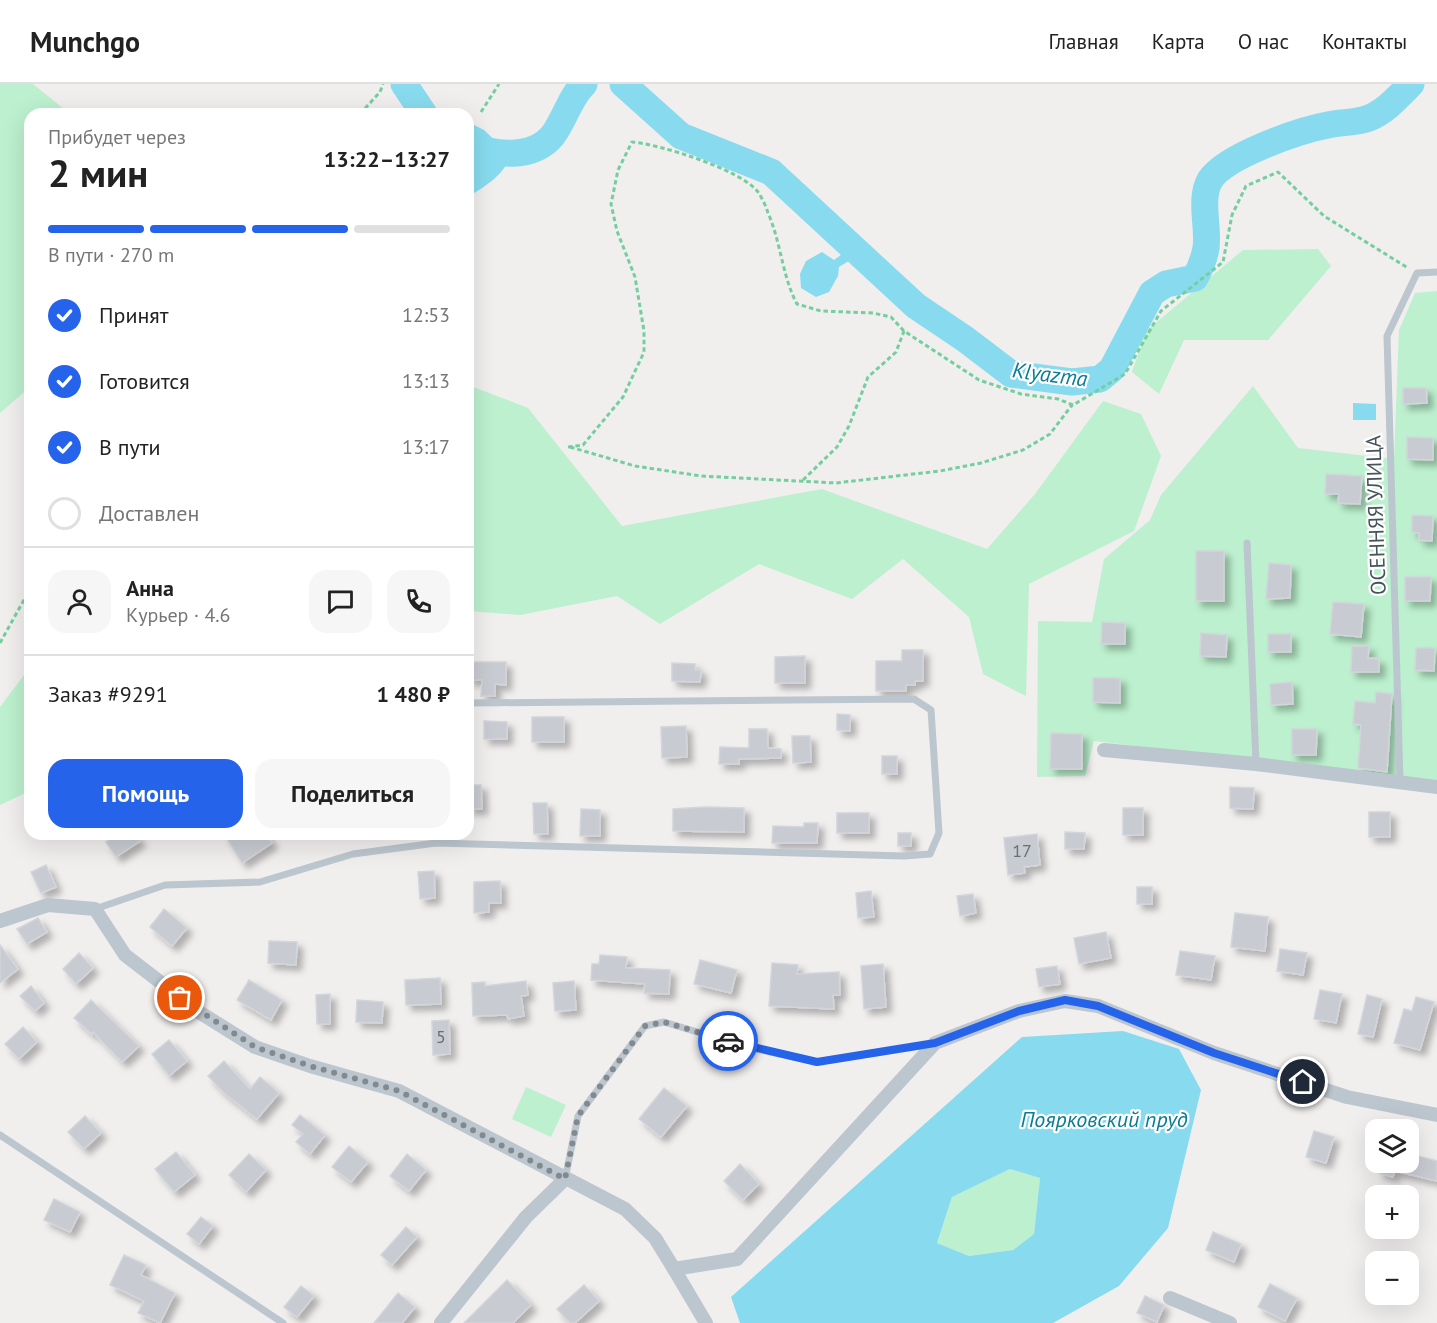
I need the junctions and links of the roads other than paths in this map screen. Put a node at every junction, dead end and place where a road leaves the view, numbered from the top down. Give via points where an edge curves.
1 (1437, 272) edge
2 (1247, 543) dead end
3 (474, 703) edge
4 (1104, 750) dead end
5 (1256, 764) junction
6 (1400, 782) junction
7 (1437, 787) edge
8 (436, 840) edge
9 (436, 843) junction
10 (95, 909) junction
11 (0, 921) edge
12 (935, 1043) junction
13 (1437, 1115) edge
14 (0, 1135) edge
15 (565, 1179) junction
16 (674, 1269) junction
17 (1170, 1298) dead end
18 (283, 1323) edge
19 (441, 1323) edge
20 (706, 1323) edge
21 (1230, 1323) edge

1 - 6 lane, ОСЕННЯЯ УЛИЦА via 1417,273 1387,336
2 - 5 lane
3 - 9 lane via 914,699 932,710 939,833 930,854 904,856
4 - 5 street
5 - 6 street
6 - 7 street
8 - 9 lane
9 - 10 lane via 353,854 260,882 165,885
10 - 11 street via 48,905
10 - 15 street via 125,956 199,1012 255,1047 399,1091
12 - 13 street via 1019,1011 1065,1000 1098,1006 1214,1053 1347,1097
12 - 15 lane via 817,1062 747,1047 664,1022 645,1026 578,1116
12 - 16 street via 737,1259
14 - 18 lane
15 - 16 street via 625,1209 655,1238
15 - 19 street via 526,1217
16 - 20 street
17 - 21 street

